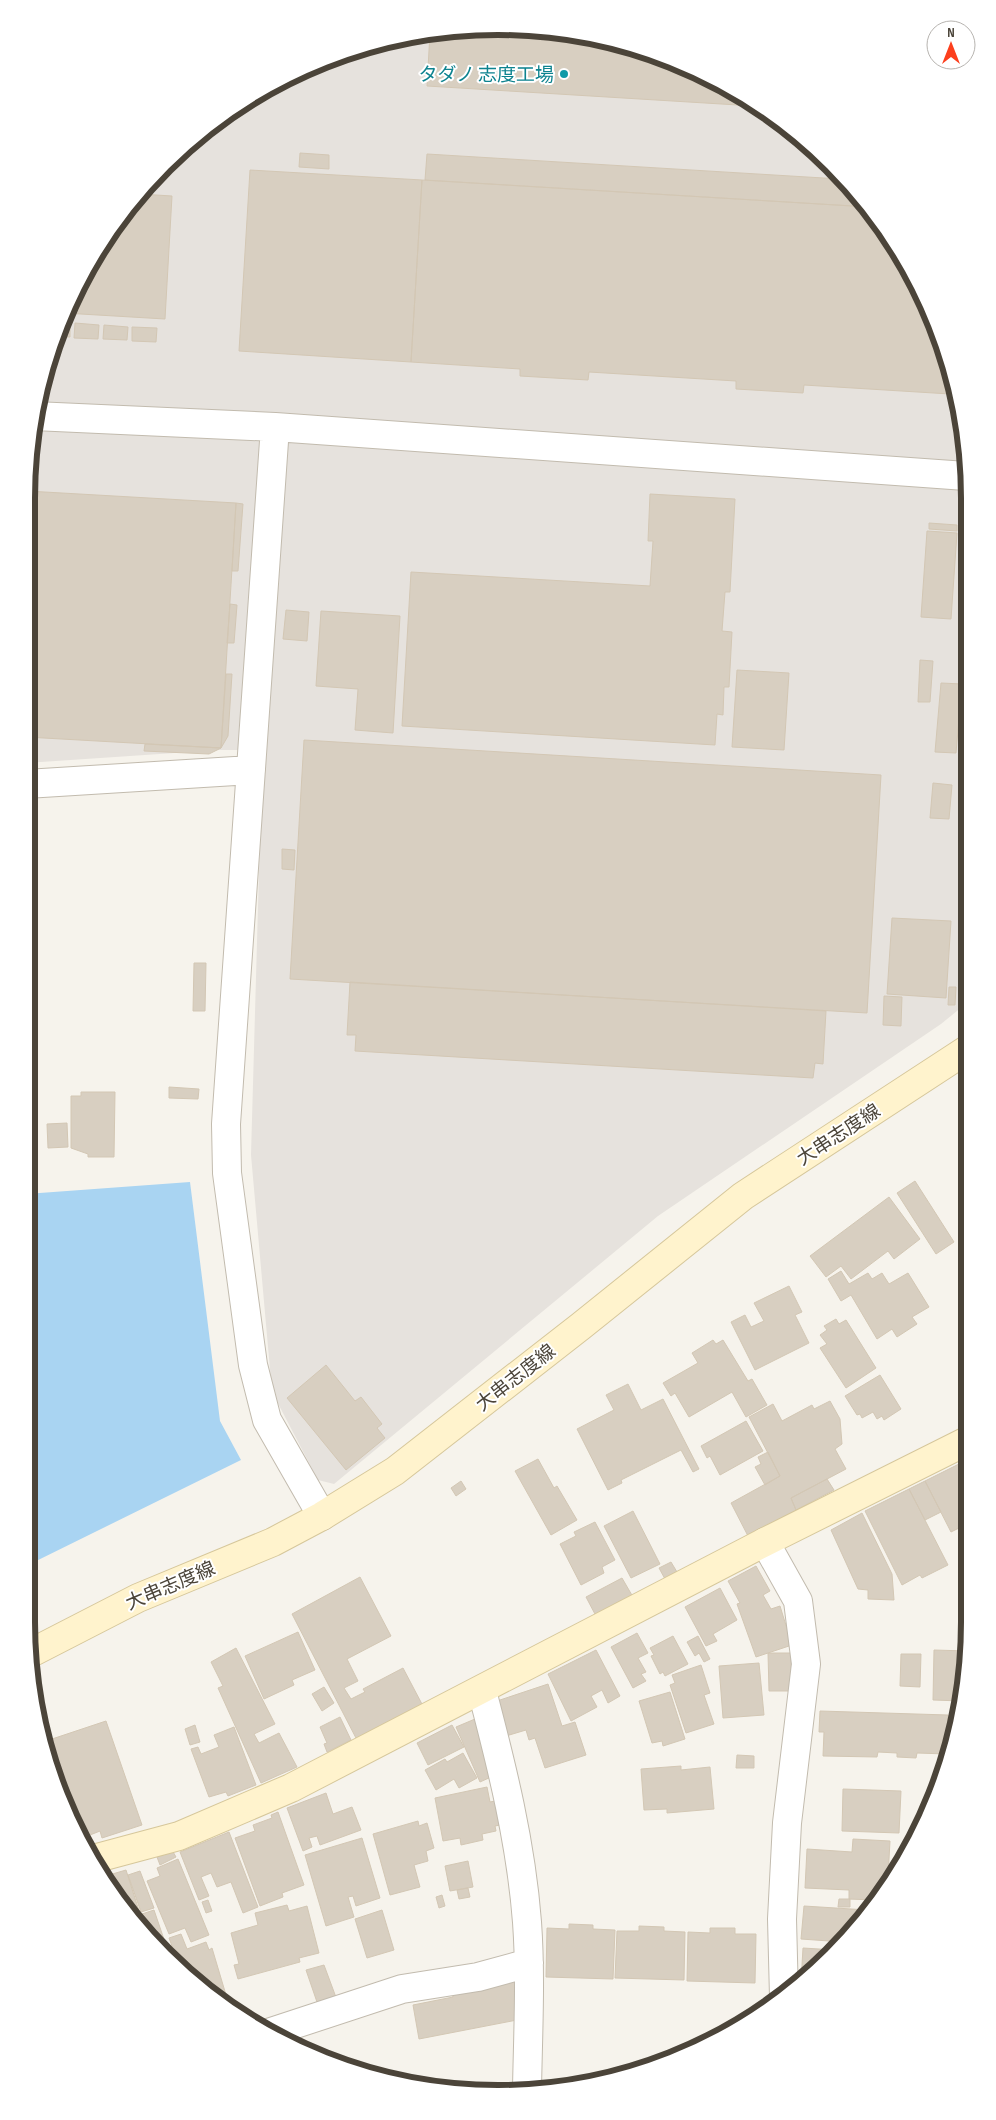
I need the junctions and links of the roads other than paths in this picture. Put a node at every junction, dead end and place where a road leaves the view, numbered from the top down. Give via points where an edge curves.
1 (43, 416) edge
2 (275, 427) junction
3 (960, 476) edge
4 (251, 770) junction
5 (35, 783) edge
6 (961, 1054) edge
7 (961, 1444) edge
8 (322, 1516) junction
9 (766, 1542) junction
10 (36, 1650) edge
11 (482, 1691) junction
12 (99, 1857) edge
13 (529, 1963) junction
14 (784, 1986) edge
15 (277, 2029) edge
16 (527, 2084) edge

1 - 2 street
2 - 3 street
2 - 4 street
4 - 5 street
4 - 8 street via 226,1124 227,1173 253,1365 267,1420
6 - 8 main road, 大串志度線 via 743,1196 395,1471
7 - 9 main road
8 - 10 main road, 大串志度線 via 273,1542 138,1598
9 - 11 main road
9 - 14 street via 798,1601 806,1664 787,1824 782,1919
11 - 12 main road via 291,1788 179,1836
11 - 13 street via 516,1834
13 - 15 street via 478,1977 402,1989
13 - 16 street

